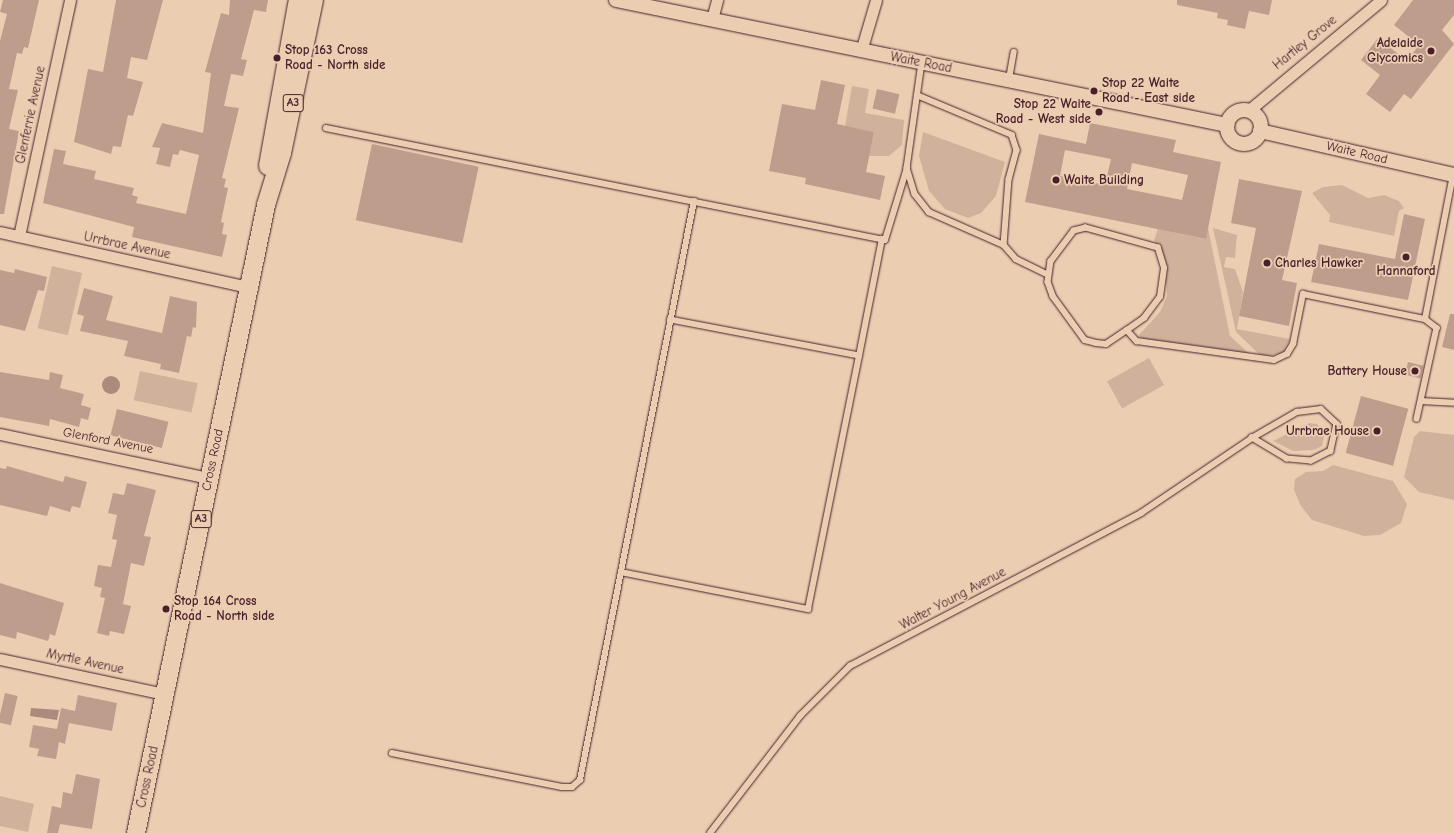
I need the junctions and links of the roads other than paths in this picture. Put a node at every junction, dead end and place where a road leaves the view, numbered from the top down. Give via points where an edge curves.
1 (70, 0) edge
2 (298, 0) edge
3 (314, 0) edge
4 (616, 0) edge
5 (716, 0) edge
6 (876, 0) edge
7 (1381, 0) edge
8 (712, 19) junction
9 (862, 50) junction
10 (1014, 52) dead end
11 (922, 63) junction
12 (1009, 80) junction
13 (917, 95) junction
14 (1248, 111) junction
15 (1227, 124) junction
16 (326, 128) dead end
17 (1260, 130) junction
18 (907, 168) junction
19 (1453, 175) edge
20 (694, 202) junction
21 (266, 204) junction
22 (0, 232) edge
23 (20, 236) junction
24 (882, 239) junction
25 (1004, 245) junction
26 (1047, 274) junction
27 (249, 286) junction
28 (1425, 319) junction
29 (670, 320) junction
30 (1127, 330) junction
31 (859, 356) junction
32 (1421, 401) junction
33 (1454, 402) edge
34 (1417, 419) dead end
35 (0, 434) edge
36 (1252, 438) junction
37 (209, 478) junction
38 (621, 572) junction
39 (0, 659) edge
40 (165, 694) junction
41 (392, 753) dead end
42 (136, 833) edge
43 (710, 833) edge

1 - 23 street, Glenferrie Avenue
2 - 21 highway, Cross Road / A3 via 277,106
3 - 21 highway, Cross Road / A3 via 282,153
4 - 8 street, Waite Road
5 - 8 street
6 - 9 street
7 - 14 street, Hartley Grove
8 - 9 street, Waite Road
9 - 11 street, Waite Road
10 - 12 lane
11 - 12 street, Waite Road
11 - 13 lane
12 - 15 street, Waite Road
13 - 18 lane
13 - 25 lane via 1012,135 1017,150 1009,179
14 - 15 street via 1232,114
14 - 17 street via 1258,117
15 - 17 street via 1229,136 1243,144 1254,140
16 - 20 lane
17 - 19 street, Waite Road
18 - 24 lane via 885,240
18 - 25 lane via 914,194 929,212
19 - 28 lane
20 - 24 lane
20 - 29 lane
21 - 27 highway, Cross Road / A3
22 - 23 street, Urrbrae Avenue
23 - 27 street, Urrbrae Avenue
24 - 31 lane
25 - 26 lane via 1016,259
26 - 30 lane via 1053,296 1085,340 1106,344
26 - 30 lane via 1051,261 1080,228 1146,242 1158,248 1164,268 1160,297 1144,318
27 - 37 highway, Cross Road / A3
28 - 30 lane via 1303,294 1293,344 1286,354 1274,360 1137,341
28 - 32 lane via 1438,328
29 - 31 lane
29 - 38 lane
31 - 38 lane via 808,609
32 - 33 lane
32 - 34 lane
35 - 37 street, Glenford Avenue
36 - 36 lane, Walter Young Avenue via 1287,459 1312,461 1331,451 1337,424 1321,409 1305,408
36 - 43 lane, Walter Young Avenue via 1141,514 850,666 800,716
37 - 40 highway, Cross Road / A3
38 - 41 lane via 580,780 572,788
39 - 40 street, Myrtle Avenue
40 - 42 highway, Cross Road / A3

